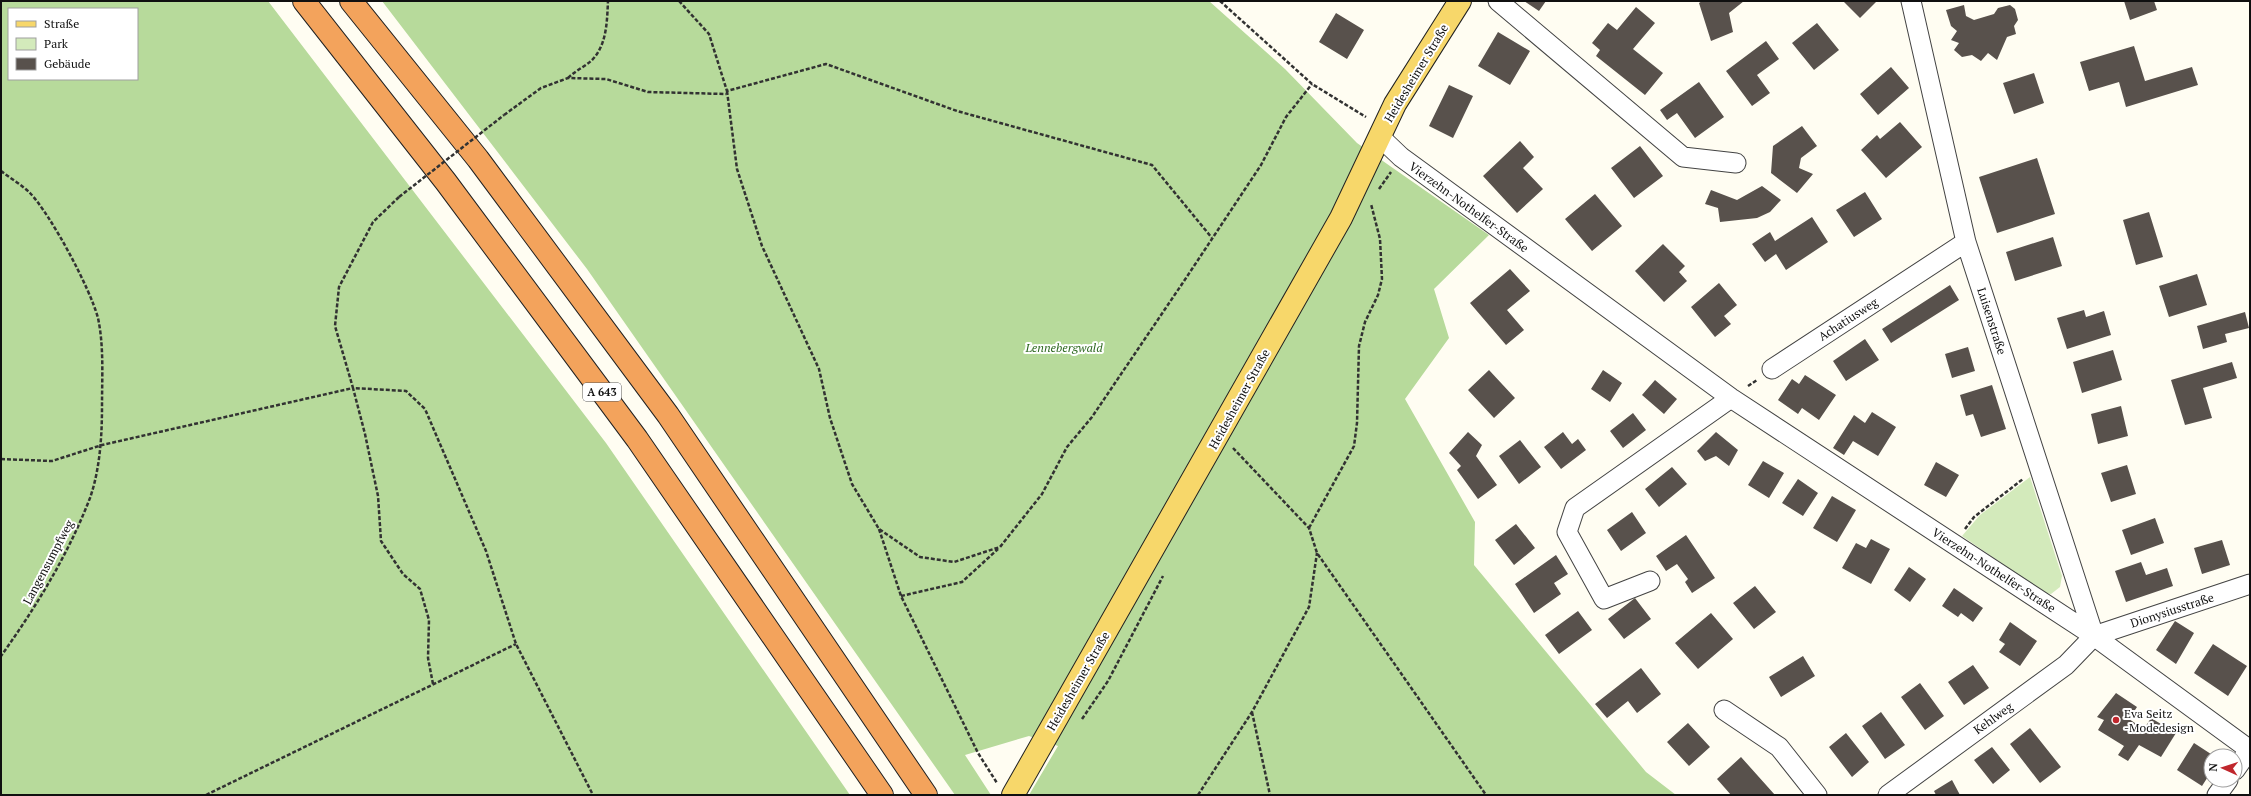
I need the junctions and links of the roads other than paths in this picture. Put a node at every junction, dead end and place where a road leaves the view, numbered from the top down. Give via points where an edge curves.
1 (304, 1) edge
2 (351, 1) edge
3 (1460, 1) edge
4 (1498, 1) edge
5 (1911, 1) edge
6 (1380, 137) junction
7 (1736, 163) dead end
8 (1966, 242) junction
9 (1772, 369) road end
10 (1731, 398) junction
11 (1650, 582) dead end
12 (2250, 584) edge
13 (2094, 636) junction
14 (1724, 710) dead end
15 (2250, 750) edge
16 (2243, 759) edge
17 (1007, 792) edge
18 (882, 795) edge
19 (926, 795) edge
20 (1817, 795) edge
21 (1888, 795) edge

1 - 18 highway, A 643 via 446,182 637,439
2 - 19 highway via 478,159 668,415
3 - 6 main road, Heidesheimer Straße via 1410,79 1386,121
4 - 7 street via 1683,156
5 - 8 street, Luisenstraße
6 - 10 street, Vierzehn-Nothelfer-Straße via 1402,157
6 - 17 main road, Heidesheimer Straße via 1352,197 1221,432
8 - 9 street, Achatiusweg
8 - 13 street, Luisenstraße
10 - 11 street via 1575,508 1567,532 1604,599
10 - 13 street, Vierzehn-Nothelfer-Straße
12 - 13 street, Dionysiusstraße
13 - 15 street, Vierzehn-Nothelfer-Straße
13 - 21 street, Kehlweg via 2066,665
14 - 20 street via 1779,747
15 - 16 street

